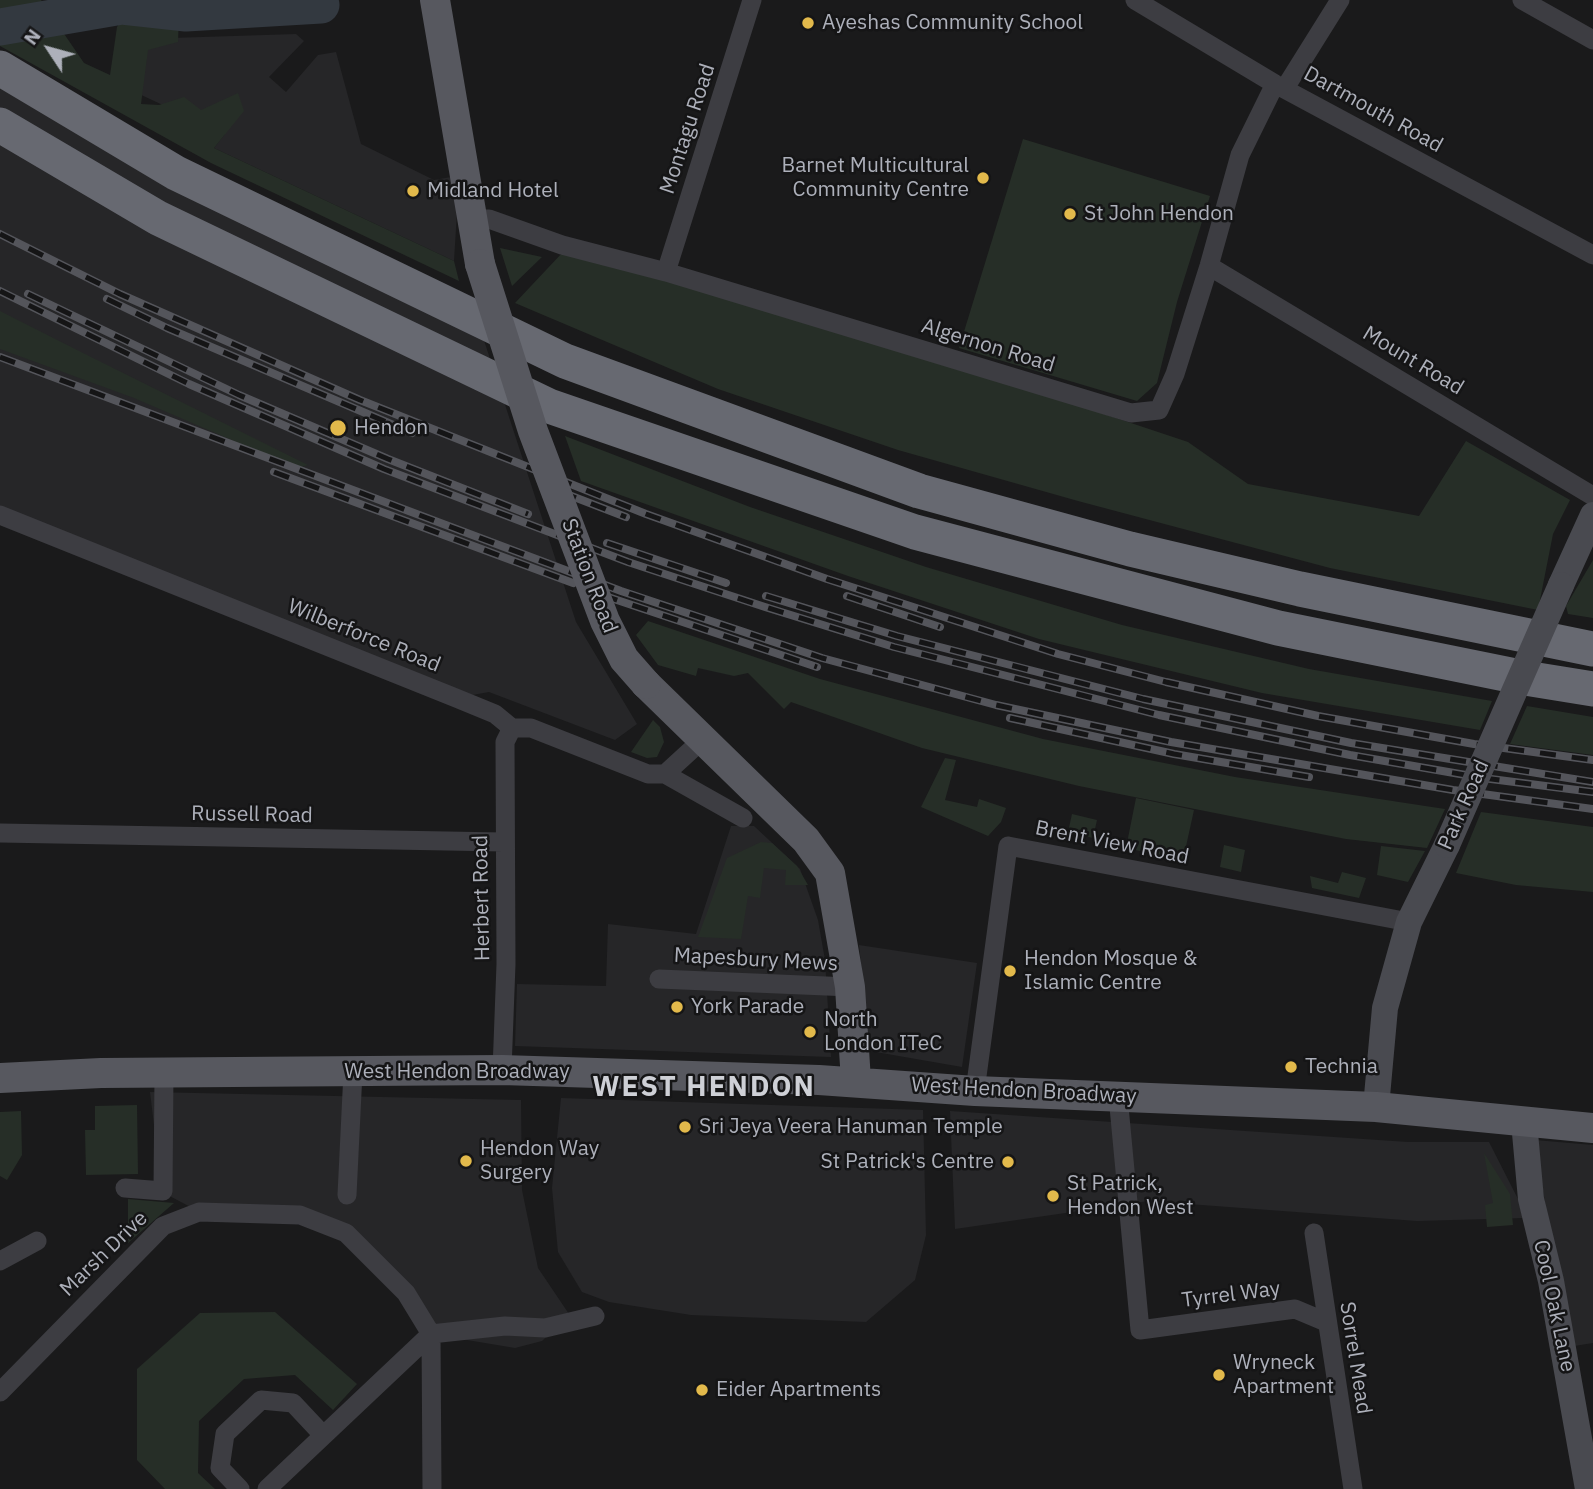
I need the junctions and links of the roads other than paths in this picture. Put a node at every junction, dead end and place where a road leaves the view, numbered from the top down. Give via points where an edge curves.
1 (435, 0) edge
2 (752, 0) edge
3 (1135, 0) edge
4 (1340, 0) edge
5 (1522, 0) edge
6 (1593, 40) edge
7 (0, 68) edge
8 (1280, 86) junction
9 (0, 125) edge
10 (471, 219) junction
11 (1593, 255) edge
12 (1209, 266) junction
13 (666, 272) junction
14 (1593, 496) edge
15 (0, 515) edge
16 (1593, 515) edge
17 (1593, 649) edge
18 (1593, 688) edge
19 (512, 727) junction
20 (701, 741) junction
21 (665, 774) junction
22 (743, 818) dead end
23 (0, 833) edge
24 (503, 842) junction
25 (1409, 922) junction
26 (659, 979) dead end
27 (850, 987) junction
28 (502, 1070) junction
29 (353, 1072) junction
30 (164, 1074) junction
31 (0, 1078) edge
32 (856, 1081) junction
33 (975, 1091) junction
34 (1118, 1096) junction
35 (1376, 1107) junction
36 (1524, 1122) junction
37 (1593, 1128) edge
38 (125, 1188) dead end
39 (347, 1195) dead end
40 (1314, 1233) dead end
41 (37, 1241) dead end
42 (0, 1261) edge
43 (594, 1316) dead end
44 (1326, 1322) junction
45 (431, 1334) junction
46 (0, 1392) edge
47 (323, 1435) junction
48 (1590, 1479) edge
49 (240, 1489) edge
50 (267, 1489) edge
51 (432, 1489) edge
52 (1353, 1489) edge

1 - 10 main road, Station Road
2 - 13 street, Montagu Road
3 - 8 street, Dartmouth Road
4 - 8 street, Algernon Road
5 - 6 street
7 - 17 highway via 176,173 565,361 919,491 1130,549 1300,589
8 - 11 street, Dartmouth Road
8 - 12 street, Algernon Road via 1240,155
9 - 18 highway via 158,218 550,406 915,532 1278,628
10 - 13 street, Algernon Road via 489,219 562,245
10 - 20 main road, Station Road, bridge via 480,264 533,431 605,621 624,659
12 - 13 street, Algernon Road via 1159,410 1131,413
12 - 14 street, Mount Road
15 - 19 street, Wilberforce Road via 495,714
16 - 25 street, Park Road, bridge
19 - 21 street, Wilberforce Road via 531,728 648,774
19 - 24 street, Herbert Road via 505,742
20 - 21 street
20 - 27 main road, Station Road via 806,840 830,873
21 - 22 street
23 - 24 street, Russell Road
24 - 28 street, Herbert Road via 506,964
25 - 33 street, Brent View Road via 1008,846
25 - 35 street, Park Road via 1385,1009
26 - 27 street, Mapesbury Mews
27 - 32 main road, Station Road
28 - 29 main road, West Hendon Broadway
28 - 32 main road, West Hendon Broadway
29 - 30 main road, West Hendon Broadway
29 - 39 street
30 - 31 main road, West Hendon Broadway
30 - 38 street via 163,1191
32 - 33 main road, West Hendon Broadway
33 - 34 main road, West Hendon Broadway
34 - 35 main road, West Hendon Broadway
34 - 44 street, Tyrrel Way via 1140,1330 1295,1309
35 - 36 main road, West Hendon Broadway
36 - 37 main road, West Hendon Broadway
36 - 48 street, Cool Oak Lane via 1531,1199
40 - 44 street, Sorrel Mead
41 - 42 street
43 - 45 street via 545,1328 505,1326
44 - 52 street, Sorrel Mead
45 - 46 street, Marsh Drive via 406,1293 346,1233 300,1215 199,1212 163,1226
45 - 47 street
45 - 51 street
47 - 49 street via 293,1403 261,1400 225,1434 220,1468
47 - 50 street

